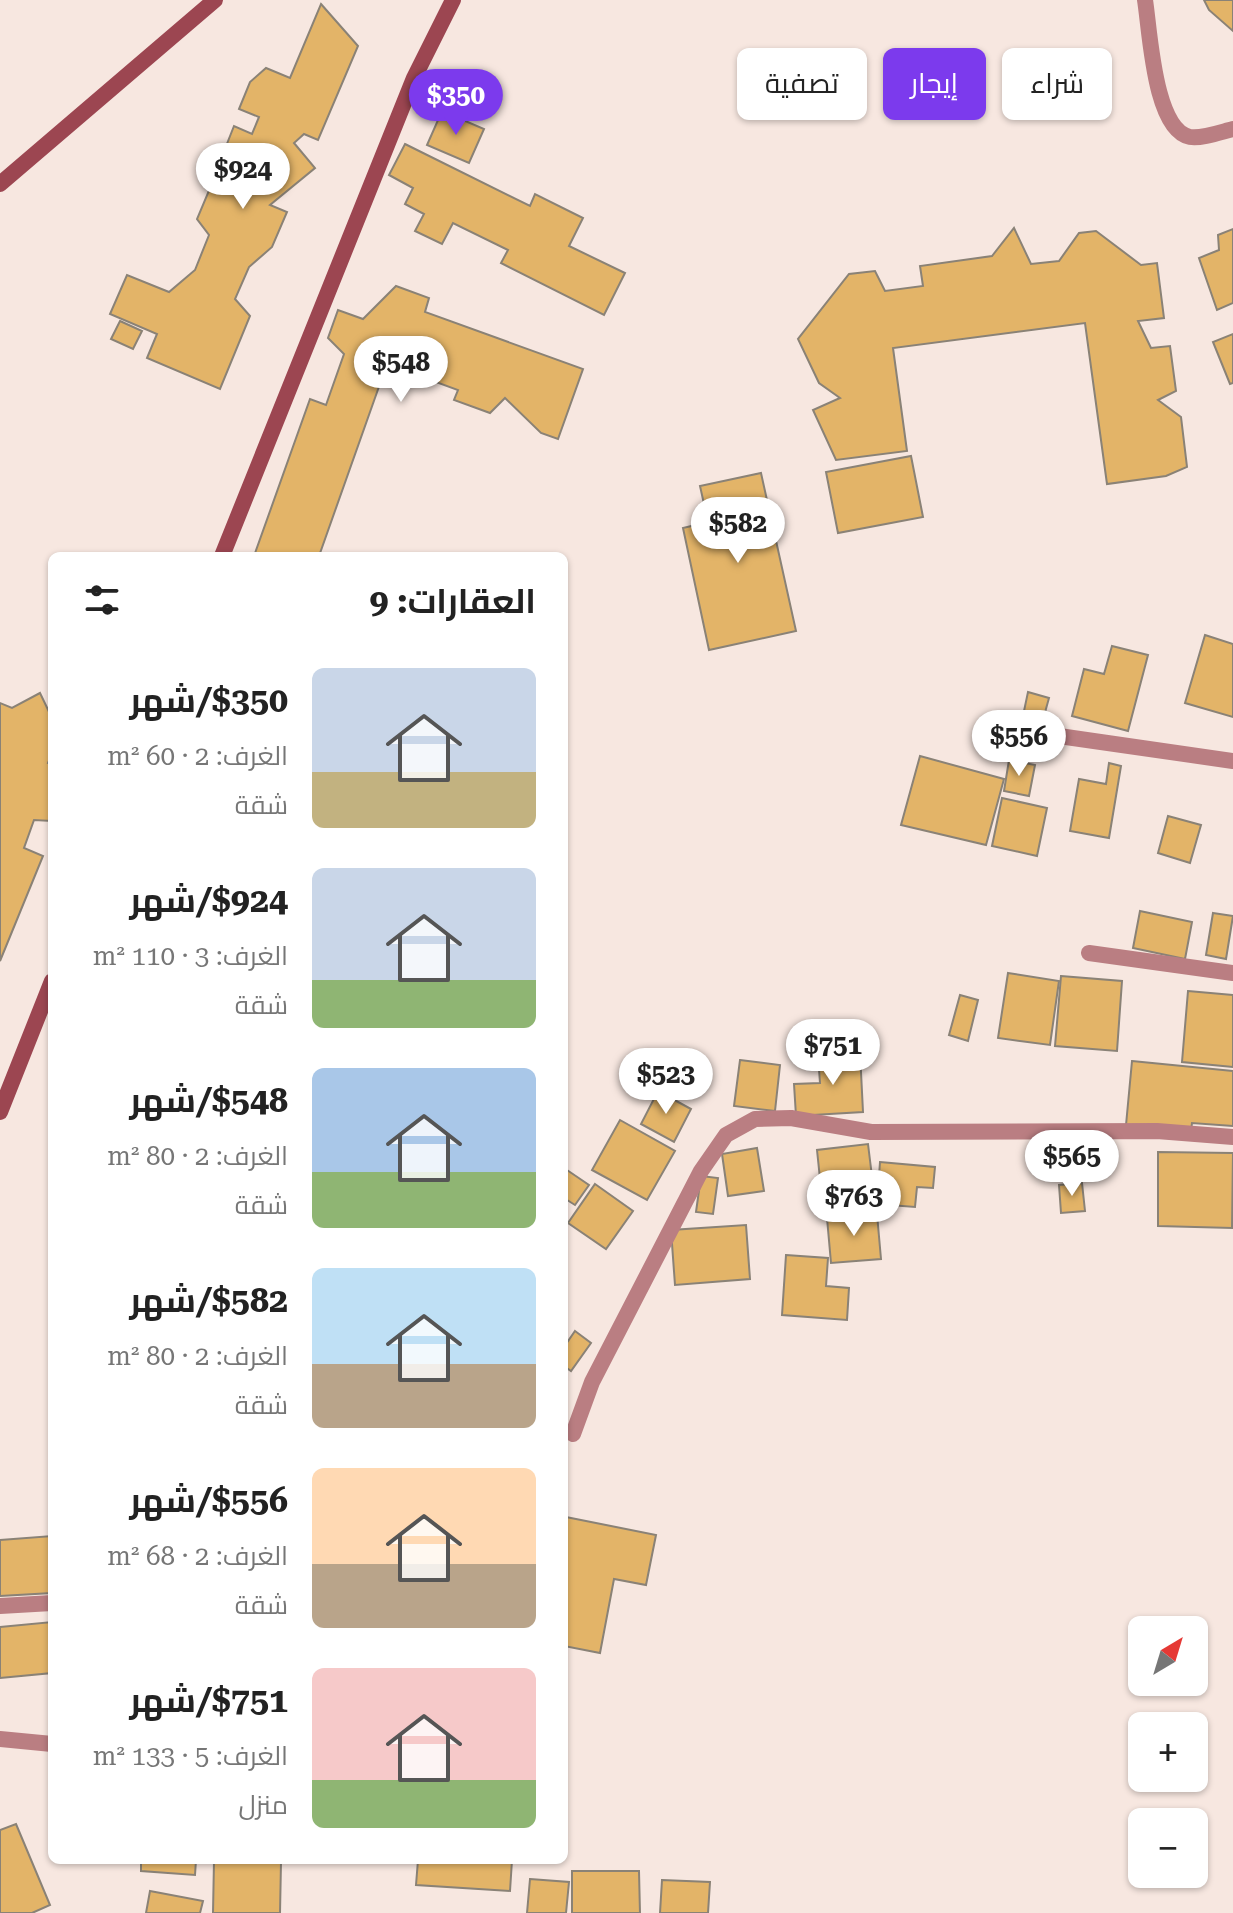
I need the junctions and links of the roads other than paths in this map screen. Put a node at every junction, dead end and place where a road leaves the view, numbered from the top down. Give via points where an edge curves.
1 (215, 0) edge
2 (453, 0) edge
3 (1145, 0) edge
4 (1233, 129) edge
5 (0, 184) edge
6 (224, 552) edge
7 (1059, 736) dead end
8 (1233, 761) edge
9 (1089, 953) dead end
10 (1233, 973) edge
11 (48, 991) edge
12 (0, 1112) edge
13 (1233, 1137) edge
14 (573, 1434) dead end
15 (48, 1603) edge
16 (0, 1606) edge
17 (0, 1739) edge
18 (48, 1744) edge

1 - 5 street
2 - 6 street via 414,78
3 - 4 street via 1161,101 1171,127 1190,137
7 - 8 street
9 - 10 street
11 - 12 street
13 - 14 street via 1157,1131 871,1132 791,1118 755,1119 726,1135 701,1171 592,1382
15 - 16 street
17 - 18 street

